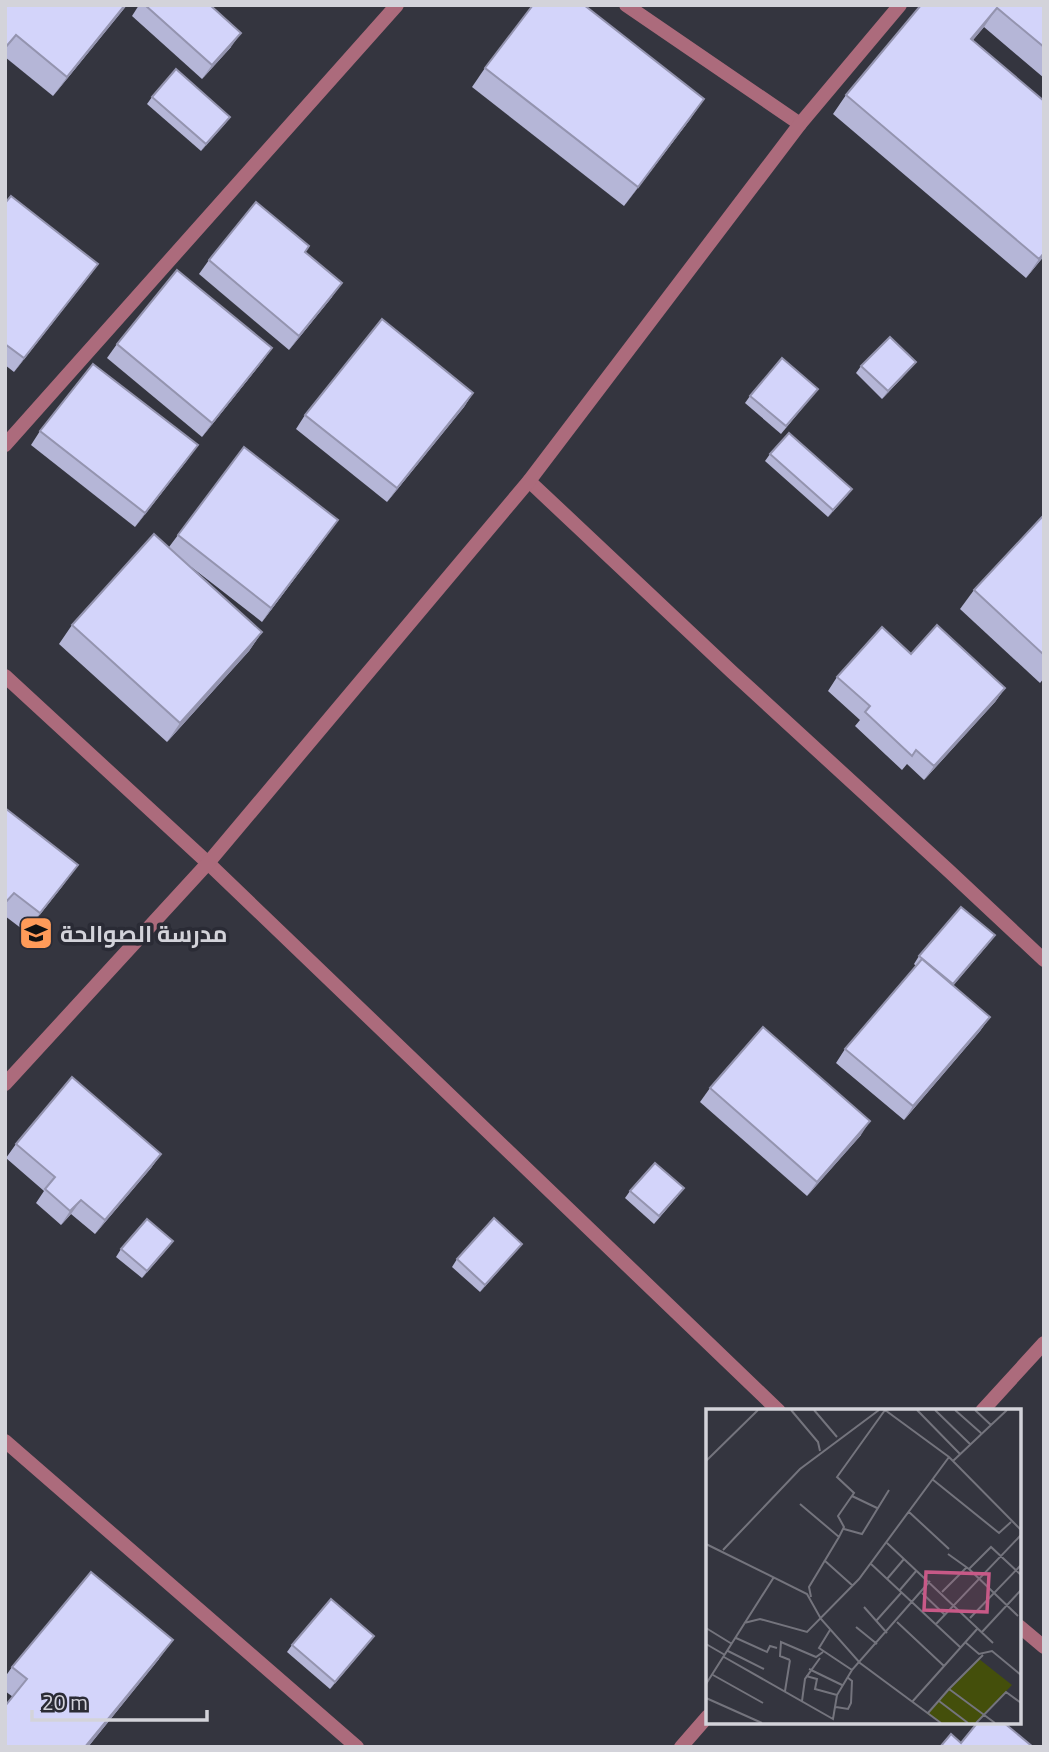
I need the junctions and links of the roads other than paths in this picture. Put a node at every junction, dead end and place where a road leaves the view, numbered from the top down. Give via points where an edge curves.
1 (397, 5) edge
2 (626, 5) edge
3 (900, 5) edge
4 (800, 124) junction
5 (5, 445) edge
6 (529, 481) junction
7 (5, 676) edge
8 (208, 863) junction
9 (1044, 960) edge
10 (5, 1084) edge
11 (1044, 1343) edge
12 (777, 1409) edge
13 (984, 1409) edge
14 (5, 1441) edge
15 (1021, 1628) edge
16 (1044, 1647) edge
17 (706, 1718) edge
18 (357, 1747) edge
19 (681, 1747) edge

1 - 5 street
2 - 4 street
3 - 4 street
4 - 6 street
6 - 8 street
6 - 9 street
7 - 8 street
8 - 10 street
8 - 12 street
11 - 13 street
14 - 18 street
15 - 16 street
17 - 19 street

